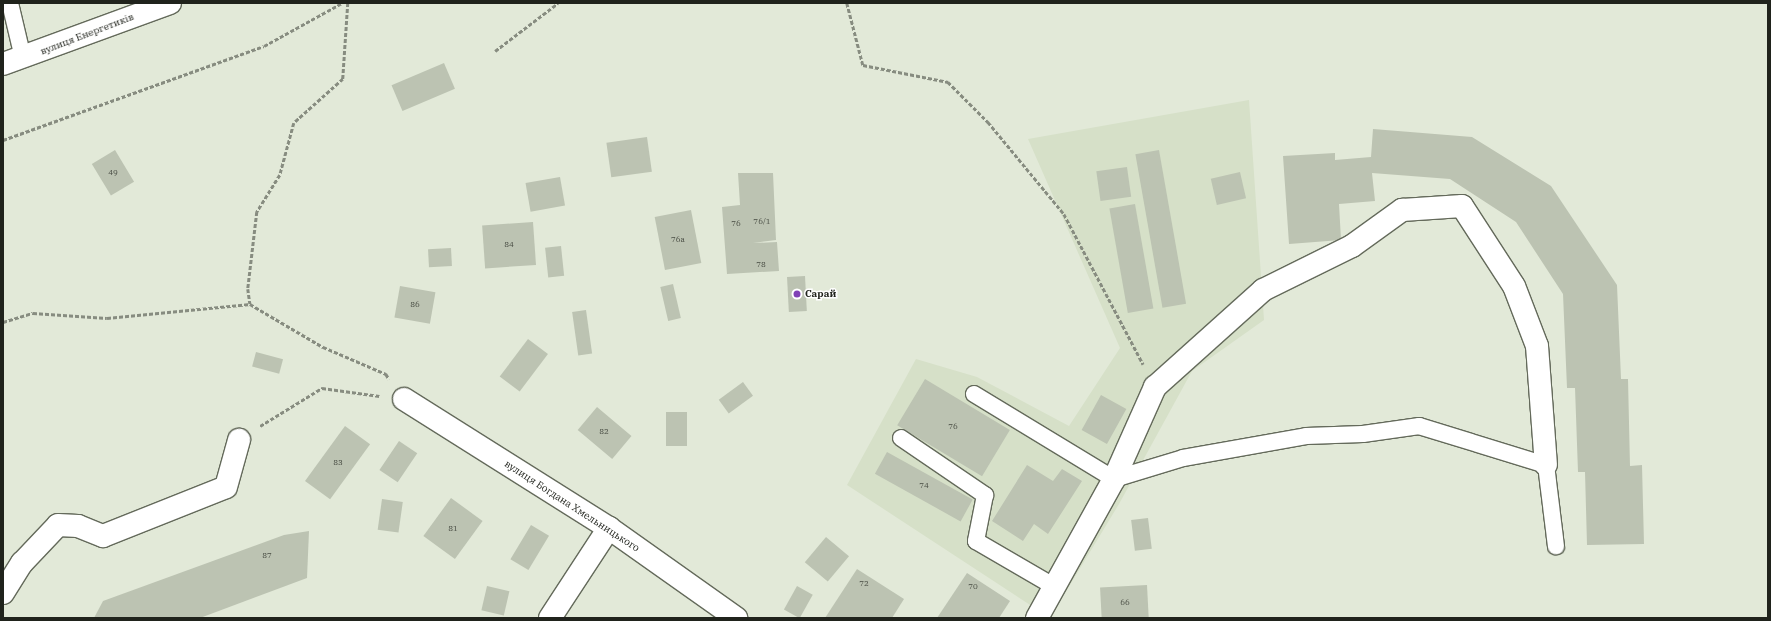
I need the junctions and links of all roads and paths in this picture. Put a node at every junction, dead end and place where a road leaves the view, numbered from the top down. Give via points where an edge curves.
1 (10, 3) edge
2 (170, 3) edge
3 (342, 3) edge
4 (348, 3) edge
5 (558, 3) edge
6 (847, 3) edge
7 (495, 51) dead end
8 (13, 61) edge
9 (3, 140) edge
10 (250, 304) junction
11 (3, 322) edge
12 (1155, 387) junction
13 (974, 394) dead end
14 (404, 399) junction
15 (901, 438) dead end
16 (239, 440) joint
17 (1546, 465) junction
18 (1114, 479) junction
19 (609, 528) junction
20 (1556, 546) dead end
21 (1055, 587) junction
22 (3, 593) edge
23 (550, 618) edge
24 (736, 618) edge
25 (1037, 618) edge

1 - 8 lane
2 - 8 street, вулиця Енергетиків
3 - 9 path via 264,46
4 - 10 path via 343,79 294,122 280,175 257,212 248,289
5 - 7 path
6 - 12 path via 863,64 948,82 988,122 1064,214
10 - 11 path via 107,318 33,313
10 - 14 path via 323,346 386,374
12 - 17 street via 1263,290 1352,246 1402,210 1462,206 1514,286 1537,346
12 - 18 street
13 - 18 lane
14 - 16 path via 322,388
14 - 19 street, вулиця Богдана Хмельницького
15 - 21 lane via 985,495 976,541
16 - 22 street via 226,487 103,536 78,526 58,526 22,562
17 - 18 lane via 1419,426 1363,434 1306,436 1183,458
17 - 20 lane
18 - 21 street
19 - 23 street
19 - 24 street, вулиця Богдана Хмельницького
21 - 25 street

